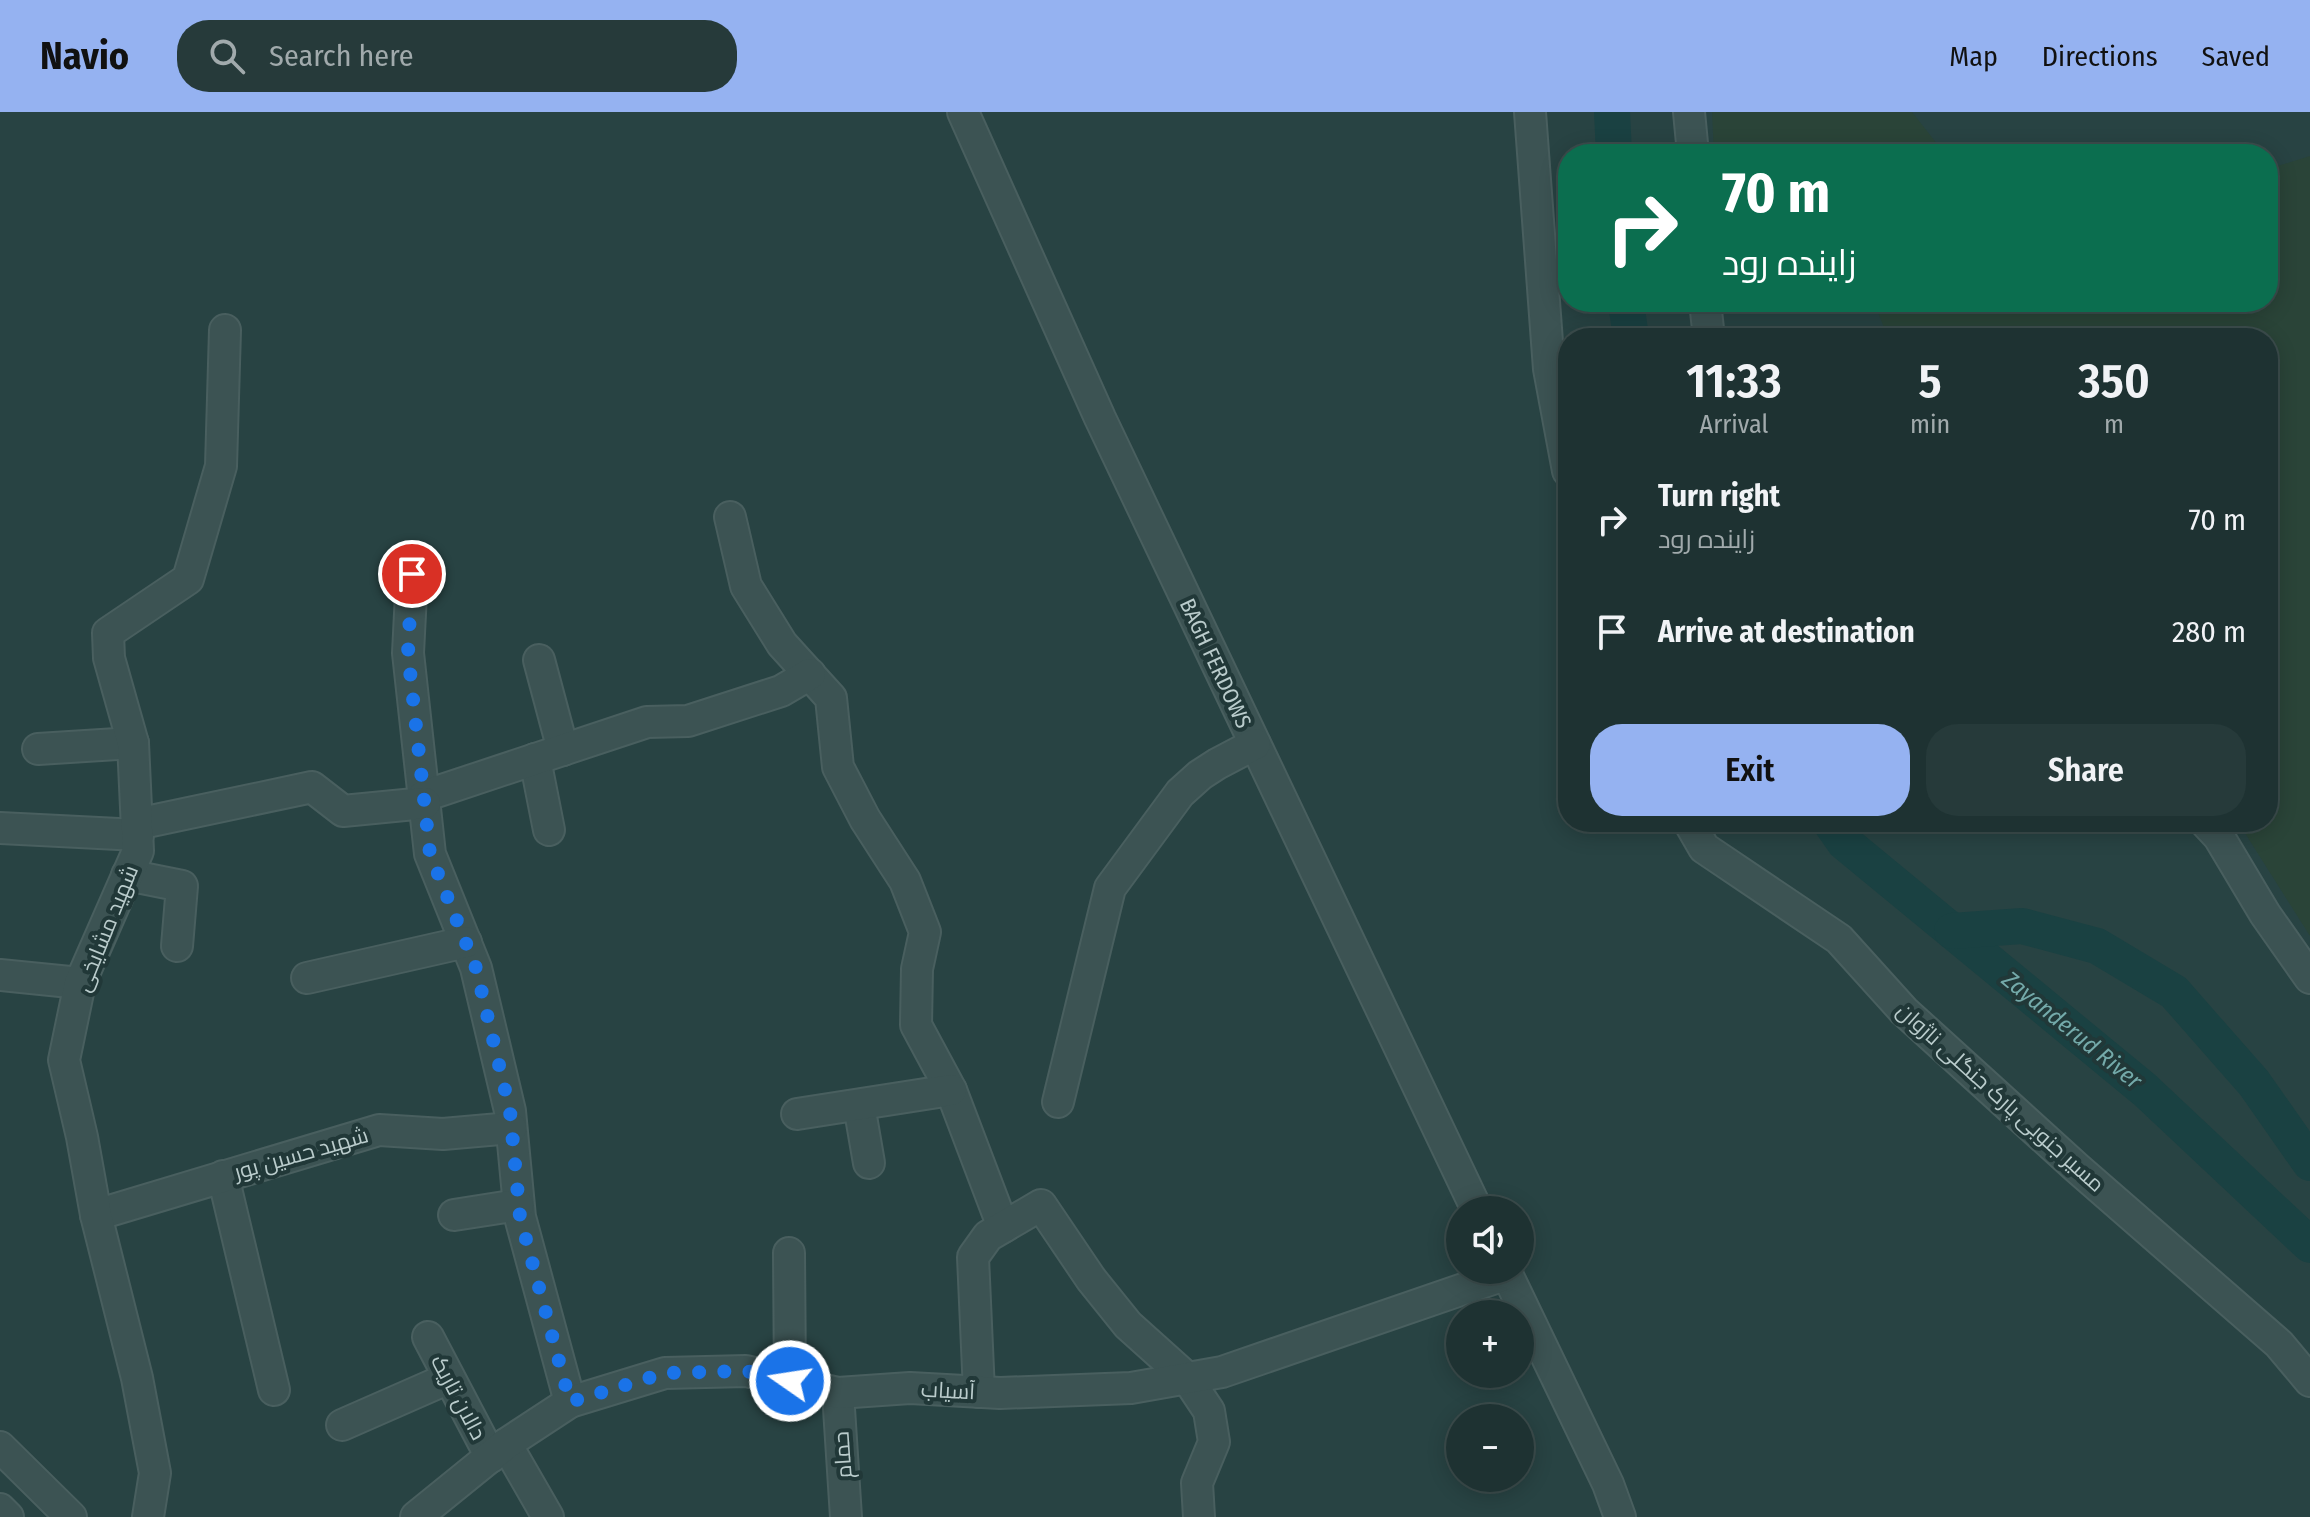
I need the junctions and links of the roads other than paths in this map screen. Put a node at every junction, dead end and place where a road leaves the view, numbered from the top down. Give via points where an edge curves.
1 (963, 112) edge
2 (1530, 112) edge
3 (1689, 112) edge
4 (1692, 144) edge
5 (225, 330) dead end
6 (1558, 417) edge
7 (730, 517) dead end
8 (412, 574) dead end
9 (539, 660) dead end
10 (810, 674) junction
11 (133, 743) junction
12 (1255, 744) junction
13 (38, 749) dead end
14 (549, 754) junction
15 (424, 799) junction
16 (0, 828) edge
17 (137, 829) junction
18 (549, 830) dead end
19 (1695, 832) edge
20 (2214, 832) edge
21 (127, 875) junction
22 (466, 942) junction
23 (177, 946) dead end
24 (0, 975) edge
25 (307, 978) dead end
26 (2310, 978) edge
27 (80, 983) junction
28 (951, 1090) junction
29 (1058, 1102) dead end
30 (859, 1105) junction
31 (797, 1114) dead end
32 (511, 1128) junction
33 (869, 1163) dead end
34 (223, 1176) junction
35 (1470, 1196) edge
36 (518, 1205) junction
37 (96, 1215) junction
38 (454, 1215) dead end
39 (1003, 1227) junction
40 (789, 1253) dead end
41 (1472, 1284) edge
42 (1512, 1284) edge
43 (428, 1337) dead end
44 (449, 1378) junction
45 (1187, 1378) junction
46 (790, 1381) junction
47 (2310, 1381) edge
48 (274, 1390) dead end
49 (979, 1392) junction
50 (838, 1393) junction
51 (570, 1402) junction
52 (342, 1425) dead end
53 (0, 1447) edge
54 (498, 1451) junction
55 (0, 1509) edge
56 (8, 1517) edge
57 (71, 1517) edge
58 (148, 1517) edge
59 (416, 1517) edge
60 (548, 1517) edge
61 (846, 1517) edge
62 (1199, 1517) edge
63 (1620, 1517) edge

1 - 12 street, BAGH FERDOWS
2 - 6 street via 1549,369
3 - 4 street
5 - 11 street, شهید مشایخی via 221,466 188,579 108,633 109,658
7 - 10 street via 746,586 782,644
8 - 15 street via 408,653
9 - 14 street
10 - 14 street via 781,691 688,721 647,722
10 - 28 street via 831,698 838,767 905,881 925,932 917,969 916,1025
11 - 13 street
11 - 17 street, شهید مشایخی
12 - 29 street via 1200,775 1180,793 1110,888
12 - 35 street, BAGH FERDOWS
14 - 15 street
14 - 18 street
15 - 17 street via 343,811 312,787
15 - 22 street via 430,854
16 - 17 street
17 - 21 street, شهید مشایخی via 138,851
19 - 47 street, مسیر جنوبی پارک جنگلی ناژوان via 1704,848 1839,939 1904,1011 2279,1344
20 - 26 street
21 - 23 street via 182,886
21 - 27 street, شهید مشایخی
22 - 25 street
22 - 32 street
24 - 27 street
27 - 37 street, شهید مشایخی via 64,1060
28 - 30 street
28 - 39 street
30 - 31 street
30 - 33 street
32 - 34 street, شهید حسین پور via 443,1134 379,1130
32 - 36 street
34 - 37 street, شهید حسین پور
34 - 48 street
36 - 38 street
36 - 51 street
37 - 58 street, شهید مشایخی via 155,1473
39 - 45 street via 1041,1205 1128,1325
39 - 49 street via 988,1236 973,1257
40 - 46 street
41 - 45 street, آسیاب via 1222,1372
42 - 63 street
43 - 44 street, دالان تاریک
44 - 52 street
44 - 54 street, دالان تاریک
45 - 49 street, آسیاب via 1131,1388
45 - 62 street via 1209,1411 1214,1442 1197,1483
46 - 50 street, آسیاب
46 - 51 street, آسیاب via 746,1371 665,1373
49 - 50 street, آسیاب via 910,1388
50 - 61 street, حمام
51 - 54 street, آسیاب
53 - 57 street
54 - 59 street, آسیاب
54 - 60 street, دالان تاریک
55 - 56 street

